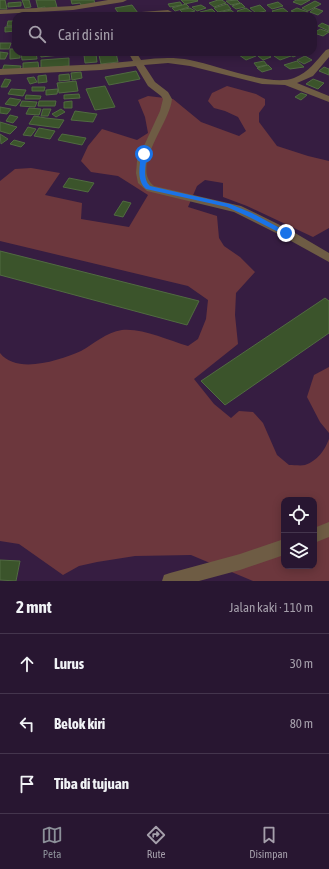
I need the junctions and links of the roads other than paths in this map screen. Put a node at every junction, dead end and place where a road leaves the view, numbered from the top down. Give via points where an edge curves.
1 (123, 0) edge
2 (107, 1) edge
3 (0, 12) edge
4 (114, 12) edge
5 (329, 52) edge
6 (134, 56) edge
7 (137, 62) junction
8 (0, 72) edge
9 (288, 82) junction
10 (329, 99) edge
11 (329, 258) edge
12 (329, 530) edge
13 (317, 535) edge
14 (281, 548) edge
15 (176, 581) edge

1 - 2 street
2 - 3 street via 73,8
2 - 4 street
5 - 9 street via 310,74
6 - 7 street
7 - 8 street via 101,67
7 - 9 street via 162,59 180,61 262,81
7 - 11 street via 152,86 162,91 168,101 144,154 142,174 145,186 237,209
9 - 10 street
12 - 13 street
14 - 15 street

